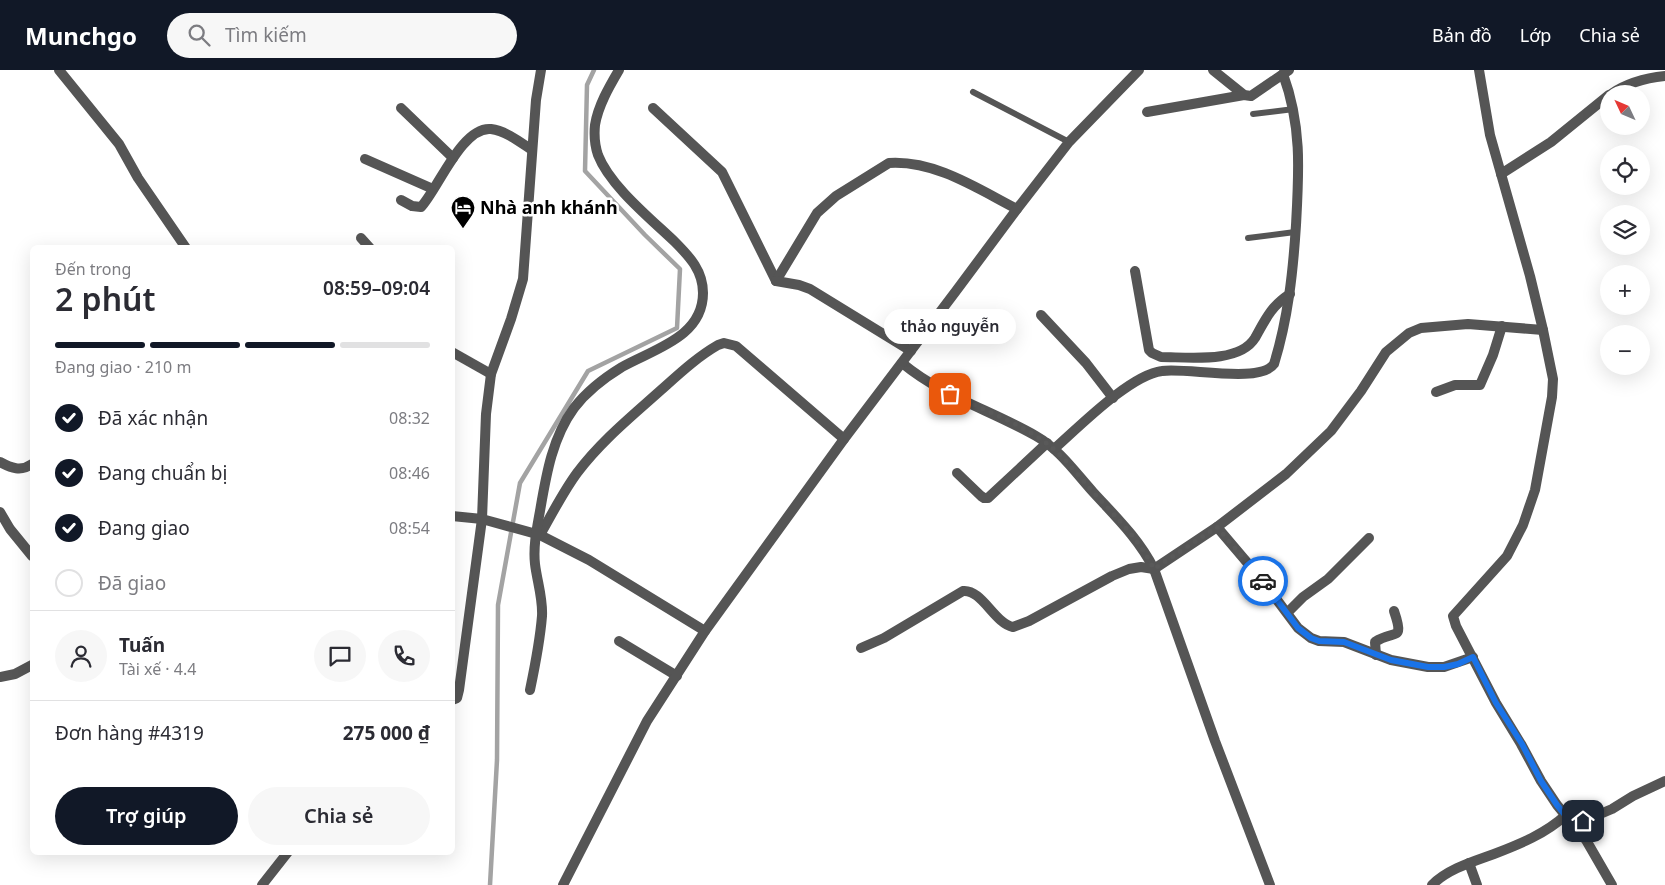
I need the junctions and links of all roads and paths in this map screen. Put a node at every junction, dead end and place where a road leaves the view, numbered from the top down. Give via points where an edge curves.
1 (59, 70) edge
2 (541, 70) edge
3 (619, 70) edge
4 (1139, 70) edge
5 (1213, 70) edge
6 (1479, 70) edge
7 (1286, 72) edge
8 (1665, 76) edge
9 (1626, 85) edge
10 (973, 92) dead end
11 (1244, 95) junction
12 (1600, 103) edge
13 (401, 108) dead end
14 (653, 108) dead end
15 (1294, 109) junction
16 (1147, 112) dead end
17 (1252, 114) dead end
18 (1069, 142) junction
19 (532, 150) junction
20 (453, 158) junction
21 (364, 159) dead end
22 (1501, 174) junction
23 (433, 189) junction
24 (401, 200) dead end
25 (1017, 209) junction
26 (1295, 232) junction
27 (361, 238) dead end
28 (1248, 238) dead end
29 (184, 245) edge
30 (367, 245) edge
31 (1135, 271) dead end
32 (776, 282) junction
33 (1290, 294) junction
34 (1041, 315) dead end
35 (1502, 326) junction
36 (1543, 330) junction
37 (911, 351) junction
38 (455, 354) edge
39 (902, 363) junction
40 (491, 374) junction
41 (1436, 392) dead end
42 (1113, 398) junction
43 (844, 439) junction
44 (1051, 446) junction
45 (0, 462) edge
46 (30, 465) edge
47 (957, 473) dead end
48 (0, 512) edge
49 (455, 516) edge
50 (482, 519) junction
51 (1217, 527) junction
52 (538, 534) junction
53 (1369, 538) dead end
54 (30, 554) edge
55 (1154, 569) junction
56 (1394, 611) dead end
57 (1288, 612) junction
58 (705, 632) junction
59 (619, 641) dead end
60 (861, 648) dead end
61 (1376, 655) junction
62 (1473, 657) junction
63 (30, 666) edge
64 (677, 676) junction
65 (0, 677) edge
66 (530, 690) dead end
67 (455, 699) edge
68 (1665, 781) edge
69 (1566, 815) junction
70 (1574, 826) junction
71 (286, 855) edge
72 (1469, 863) junction
73 (266, 884) edge
74 (563, 885) edge
75 (1270, 885) edge
76 (1432, 885) edge
77 (1477, 885) edge
78 (1612, 885) edge

1 - 29 street via 119,144
2 - 19 street
3 - 52 street via 600,108 595,140 597,154 614,181 698,268 702,305 695,323 683,334 604,379 574,408 550,458
4 - 18 street
5 - 11 street
6 - 22 street via 1490,135
7 - 11 street via 1256,94
7 - 15 street
8 - 9 street
10 - 18 lane
11 - 16 street
12 - 22 street via 1551,142
13 - 20 street
14 - 32 street via 722,172
15 - 17 lane
15 - 26 street via 1298,164
18 - 25 street
19 - 20 street via 491,129 471,137
19 - 40 street via 522,279
20 - 23 street
21 - 23 street
22 - 36 street
23 - 24 street via 418,208
25 - 32 street via 942,172 889,163 836,196 817,213
25 - 37 street
26 - 28 lane
26 - 33 street
27 - 30 street
31 - 33 street via 1149,350 1161,357 1216,356 1239,352 1249,346 1265,318
32 - 37 street via 799,285 815,292
33 - 42 street via 1277,356 1266,372 1153,372
34 - 42 street via 1086,363
35 - 36 street
35 - 41 street via 1494,355 1480,385 1455,385
35 - 51 street via 1441,326 1409,333 1386,352 1331,431 1286,474
36 - 62 street via 1553,379 1535,490 1523,525 1506,556 1453,616
37 - 39 street
38 - 40 street
39 - 43 street
39 - 44 street via 934,387 1015,424
40 - 50 street via 486,414
42 - 44 street
43 - 52 street via 736,346 724,343 682,372 602,444 578,473
43 - 58 street
44 - 47 street via 988,498 981,496
44 - 55 street via 1118,518
45 - 46 street via 21,469
48 - 54 street
49 - 50 street
50 - 52 street
50 - 67 street via 459,690
51 - 55 street
51 - 57 street
52 - 58 street via 589,560
52 - 66 street via 535,563 542,615
53 - 57 street via 1328,579
55 - 60 street via 1128,569 1013,627 1005,624 973,592 963,591
55 - 75 street
56 - 61 street via 1398,631 1394,636 1375,642
57 - 61 street via 1298,628 1311,638 1344,642
58 - 64 street
59 - 64 street
61 - 62 street via 1428,667 1458,664
62 - 69 street via 1541,781
63 - 65 street
64 - 74 street via 647,721
68 - 70 street
69 - 70 street
69 - 72 street via 1537,836
70 - 78 street via 1586,840
71 - 73 street
72 - 76 street via 1440,877
72 - 77 street

